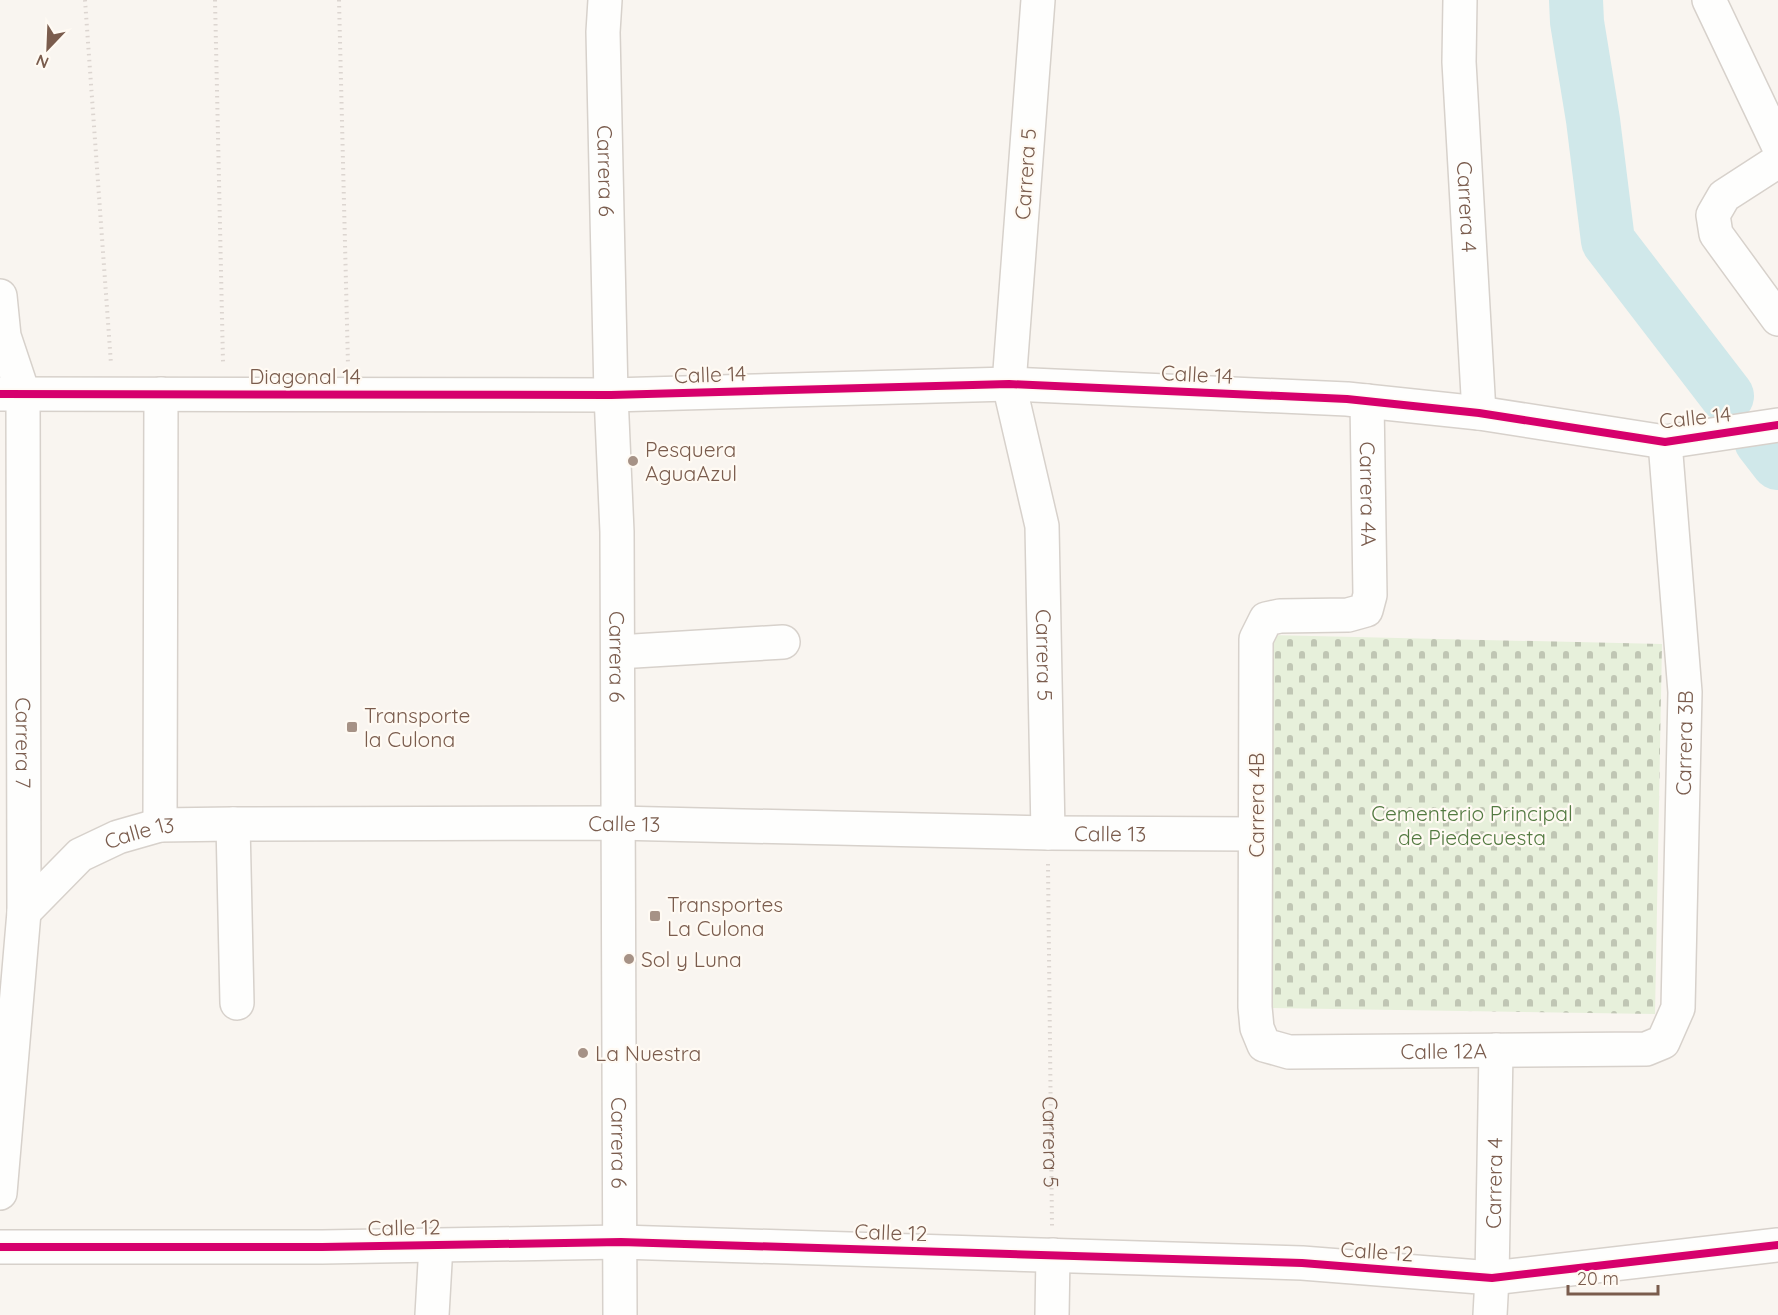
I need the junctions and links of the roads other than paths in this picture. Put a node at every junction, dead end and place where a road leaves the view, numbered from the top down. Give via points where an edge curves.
1 (605, 0) edge
2 (1038, 0) edge
3 (1460, 0) edge
4 (1708, 0) edge
5 (1778, 145) edge
6 (1778, 161) edge
7 (0, 296) edge
8 (1778, 319) edge
9 (1009, 384) junction
10 (12, 394) edge
11 (161, 394) junction
12 (611, 395) junction
13 (1367, 401) junction
14 (1479, 413) junction
15 (1778, 424) edge
16 (1665, 442) junction
17 (1280, 616) joint
18 (12, 632) edge
19 (783, 642) dead end
20 (618, 652) junction
21 (617, 823) junction
22 (232, 824) junction
23 (160, 825) junction
24 (1048, 833) junction
25 (1256, 834) junction
26 (24, 912) junction
27 (237, 1003) dead end
28 (1255, 1007) joint
29 (1663, 1042) joint
30 (1496, 1050) junction
31 (0, 1193) edge
32 (621, 1242) junction
33 (436, 1245) junction
34 (1778, 1245) edge
35 (0, 1247) edge
36 (1053, 1255) junction
37 (1492, 1278) junction
38 (432, 1315) edge
39 (620, 1315) edge
40 (1052, 1315) edge
41 (1490, 1315) edge

1 - 12 street, Carrera 6
2 - 9 street, Carrera 5
3 - 14 street, Carrera 4 via 1459,62
4 - 5 street
6 - 8 street via 1724,196 1713,215 1716,234
7 - 10 street, Carrera 7
9 - 12 street, Calle 14
9 - 13 street, Calle 14
9 - 24 street, Carrera 5 via 1042,526
10 - 11 street, Diagonal 14
10 - 18 street, Carrera 7
11 - 12 street, Diagonal 14
11 - 23 street
12 - 20 street, Carrera 6
13 - 14 street, Calle 14
13 - 17 street, Carrera 4A via 1370,596 1366,610 1348,615
14 - 16 street, Calle 14
15 - 16 street, Calle 14
16 - 29 street, Carrera 3B via 1685,692 1678,1008
17 - 25 street, Carrera 4B via 1266,619 1256,639
18 - 26 street, Carrera 7
19 - 20 street
20 - 21 street, Carrera 6
21 - 22 street, Calle 13
21 - 24 street, Calle 13
21 - 32 street, Carrera 6
22 - 23 street, Calle 13
22 - 27 street
23 - 26 street, Calle 13 via 118,837 80,855
24 - 25 street, Calle 13
25 - 28 street, Carrera 4B
26 - 31 street, Carrera 7
28 - 30 street, Calle 12A via 1264,1045 1289,1052
29 - 30 street, Calle 12A via 1646,1049
30 - 37 street, Carrera 4
32 - 33 street, Calle 12
32 - 36 street, Calle 12
32 - 39 street, Carrera 6
33 - 35 street, Calle 12
33 - 38 street
34 - 37 street, Calle 12
36 - 37 street, Calle 12 via 1302,1263
36 - 40 street
37 - 41 street, Carrera 4

